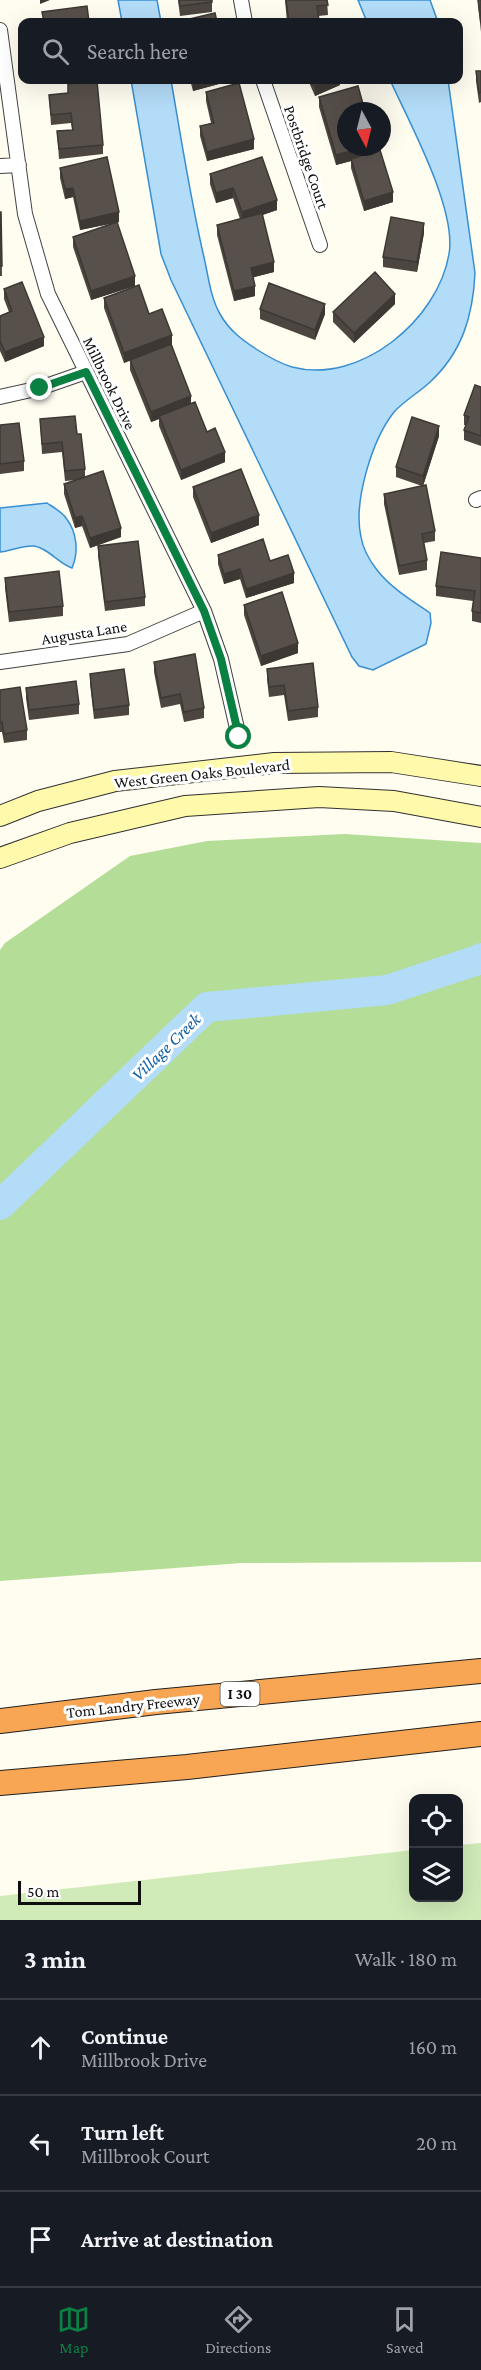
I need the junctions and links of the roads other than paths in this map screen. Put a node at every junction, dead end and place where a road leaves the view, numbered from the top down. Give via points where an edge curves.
1 (241, 0) edge
2 (244, 18) edge
3 (0, 30) edge
4 (264, 84) edge
5 (19, 165) junction
6 (0, 166) edge
7 (320, 245) dead end
8 (86, 372) junction
9 (0, 397) edge
10 (204, 611) junction
11 (0, 662) edge
12 (239, 737) dead end
13 (481, 776) edge
14 (0, 816) edge
15 (481, 817) edge
16 (0, 858) edge
17 (481, 1671) edge
18 (0, 1721) edge
19 (481, 1734) edge
20 (0, 1784) edge

1 - 2 street
3 - 5 street, Millbrook Drive
4 - 7 street, Postbridge Court
5 - 6 street
5 - 8 street, Millbrook Drive via 26,214 48,294
8 - 9 street
8 - 10 street, Millbrook Drive
10 - 11 street, Augusta Lane via 128,644
10 - 12 street, Millbrook Drive via 221,659
13 - 14 main road, West Green Oaks Boulevard via 391,762 274,763 115,782 38,801
15 - 16 main road via 394,801 319,797 185,806 70,833
17 - 18 highway, Tom Landry Freeway / I 30
19 - 20 highway

